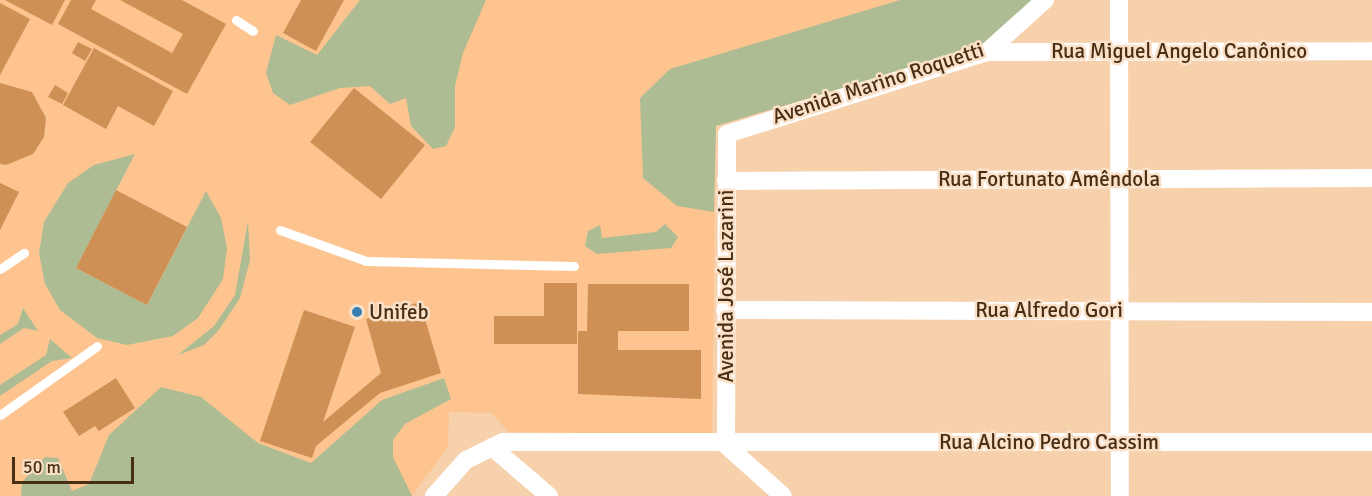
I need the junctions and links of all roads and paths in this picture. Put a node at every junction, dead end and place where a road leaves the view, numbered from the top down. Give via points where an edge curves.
1 (1045, 0) edge
2 (1119, 0) edge
3 (236, 20) dead end
4 (253, 31) dead end
5 (1119, 51) junction
6 (1372, 51) edge
7 (987, 52) junction
8 (731, 129) joint
9 (1372, 178) edge
10 (1120, 179) junction
11 (726, 181) junction
12 (280, 230) dead end
13 (24, 254) dead end
14 (574, 266) dead end
15 (0, 269) edge
16 (725, 310) junction
17 (1120, 310) junction
18 (1372, 312) edge
19 (98, 346) dead end
20 (0, 416) edge
21 (1121, 440) junction
22 (1372, 442) edge
23 (726, 445) junction
24 (492, 447) junction
25 (434, 496) edge
26 (549, 496) edge
27 (783, 496) edge
28 (1120, 496) edge

1 - 7 street, Avenida Marino Roquetti
2 - 5 street
3 - 4 lane
5 - 6 street, Rua Miguel Angelo Canônico
5 - 7 street, Rua Miguel Angelo Canônico
5 - 10 street
7 - 8 street, Avenida Marino Roquetti
8 - 11 street, Avenida José Lazarini via 725,140
9 - 10 street, Rua Fortunato Amêndola
10 - 11 street, Rua Fortunato Amêndola
10 - 17 street
11 - 16 street, Avenida José Lazarini
12 - 14 lane via 366,261
13 - 15 lane
16 - 17 street, Rua Alfredo Gori
16 - 23 street, Avenida José Lazarini
17 - 18 street, Rua Alfredo Gori
17 - 21 street
19 - 20 lane
21 - 22 street, Rua Alcino Pedro Cassim
21 - 23 street, Rua Alcino Pedro Cassim
21 - 28 street
23 - 24 street, Rua Alcino Pedro Cassim via 533,441
23 - 27 street
24 - 25 street, Rua Alcino Pedro Cassim via 466,460
24 - 26 street

